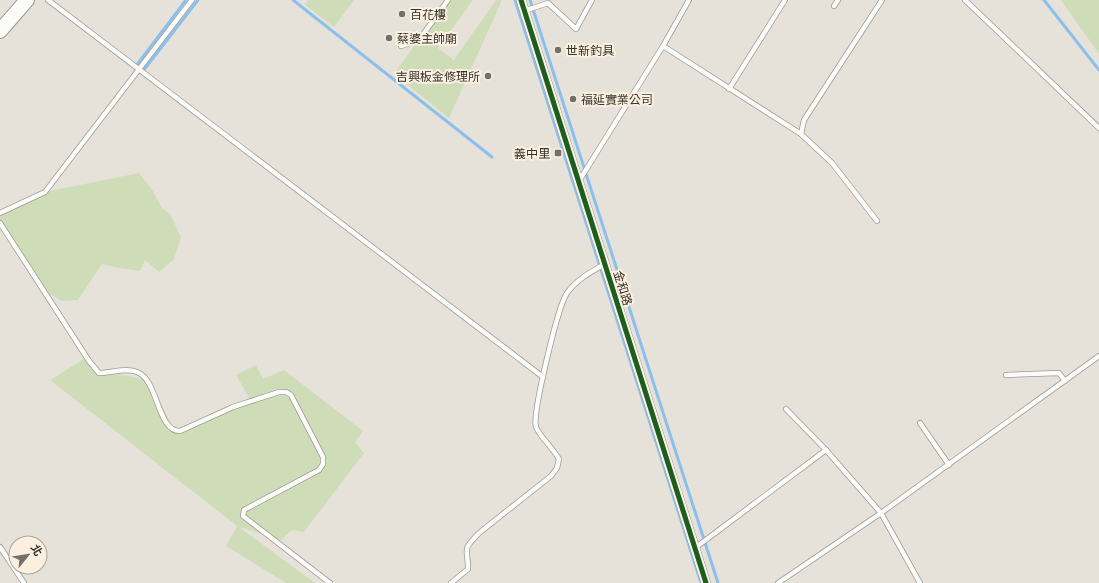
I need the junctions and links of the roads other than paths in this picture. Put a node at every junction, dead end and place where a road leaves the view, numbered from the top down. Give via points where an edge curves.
1 (27, 0) edge
2 (48, 0) edge
3 (192, 0) edge
4 (448, 0) edge
5 (521, 0) edge
6 (592, 0) edge
7 (682, 0) edge
8 (785, 0) edge
9 (838, 0) edge
10 (882, 0) edge
11 (965, 0) edge
12 (688, 2) edge
13 (834, 6) dead end
14 (524, 11) junction
15 (0, 31) edge
16 (400, 46) dead end
17 (663, 46) junction
18 (139, 68) junction
19 (729, 89) junction
20 (1099, 128) edge
21 (801, 134) junction
22 (579, 181) junction
23 (0, 213) edge
24 (877, 221) dead end
25 (0, 223) edge
26 (605, 264) junction
27 (1099, 356) edge
28 (1006, 375) dead end
29 (543, 377) junction
30 (1065, 381) junction
31 (786, 409) dead end
32 (920, 423) dead end
33 (826, 450) junction
34 (948, 465) junction
35 (881, 513) junction
36 (0, 547) edge
37 (695, 548) junction
38 (24, 583) edge
39 (330, 583) edge
40 (451, 583) edge
41 (706, 583) edge
42 (778, 583) edge
43 (920, 583) edge

1 - 15 main road
2 - 18 lane
3 - 18 lane
4 - 16 lane via 419,40
5 - 14 street, 金和路
6 - 14 lane via 576,29 548,3
7 - 12 lane
8 - 19 lane
9 - 13 lane
10 - 21 lane via 804,120
11 - 20 lane
12 - 17 lane
14 - 22 street, 金和路
17 - 19 lane
17 - 22 lane
18 - 23 lane via 45,192
18 - 29 lane
19 - 21 lane
21 - 24 lane via 832,163
22 - 26 street, 金和路
25 - 39 lane via 99,373 129,370 139,373 148,380 160,410 170,428 175,431 233,407 280,392 286,392 291,396 323,457 323,464 319,470 244,510 243,516
26 - 29 lane via 580,278 566,294
26 - 37 street, 金和路
27 - 30 lane
28 - 30 lane via 1059,373
29 - 40 lane via 536,427 559,459 557,468 551,476 470,543 465,550 468,569
30 - 34 lane
31 - 33 lane
32 - 34 lane
33 - 35 lane
33 - 37 lane
34 - 35 lane
35 - 42 lane
35 - 43 lane
36 - 38 lane
37 - 41 street, 金和路

